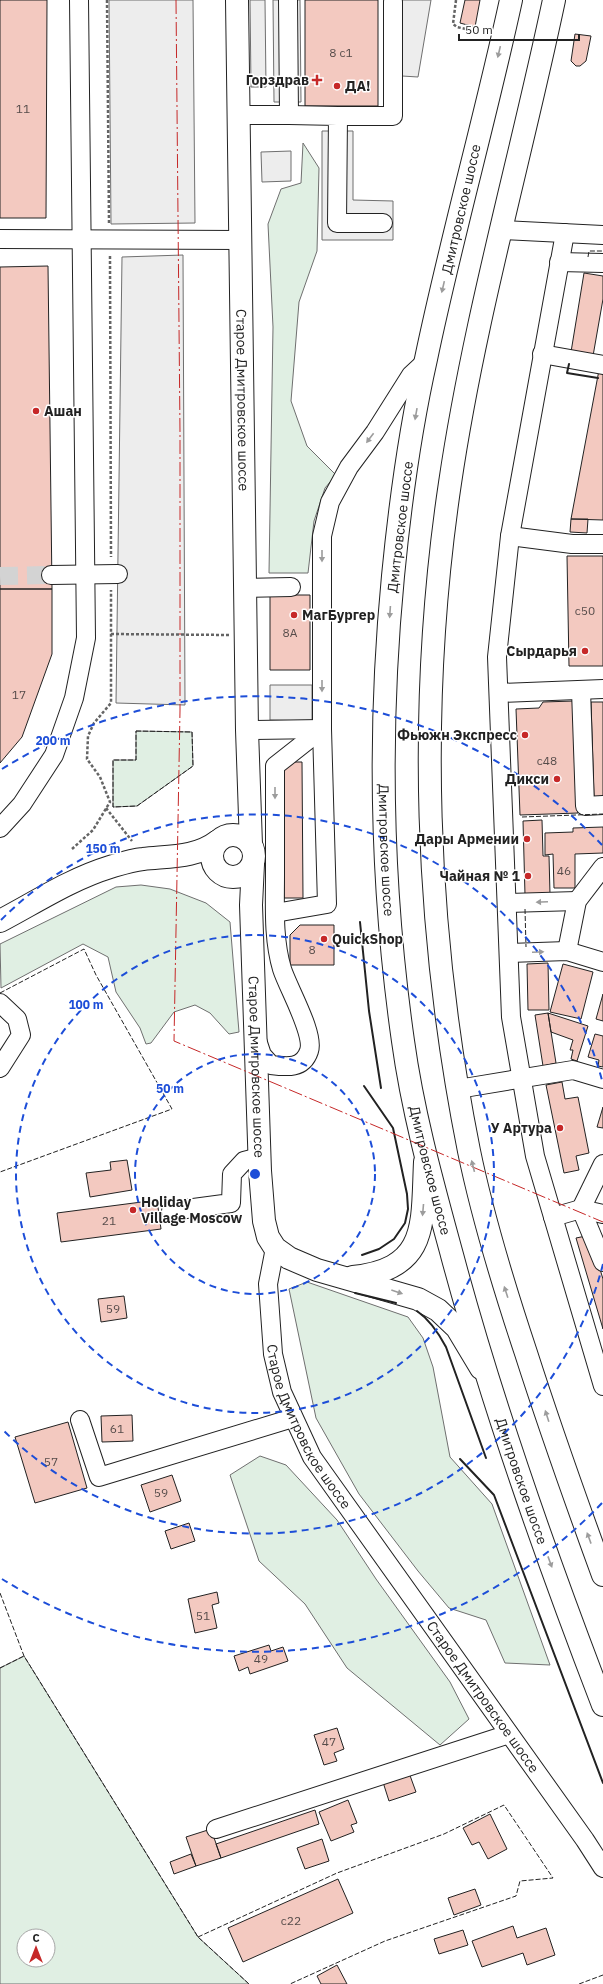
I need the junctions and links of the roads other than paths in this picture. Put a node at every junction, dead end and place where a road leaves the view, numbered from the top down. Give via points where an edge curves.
1 (79, 0) edge
2 (237, 0) edge
3 (288, 0) edge
4 (511, 0) edge
5 (554, 0) edge
6 (393, 2) dead end
7 (239, 115) junction
8 (289, 116) junction
9 (338, 116) junction
10 (383, 223) dead end
11 (502, 230) junction
12 (565, 233) junction
13 (603, 235) edge
14 (0, 239) edge
15 (81, 240) junction
16 (241, 240) junction
17 (559, 262) junction
18 (603, 263) edge
19 (542, 354) junction
20 (425, 362) junction
21 (603, 364) edge
22 (510, 536) junction
23 (603, 544) edge
24 (114, 574) road end
25 (51, 575) tunnel mouth
26 (85, 575) junction
27 (291, 587) dead end
28 (245, 588) junction
29 (603, 689) edge
30 (581, 690) junction
31 (499, 693) junction
32 (322, 729) junction
33 (247, 730) junction
34 (248, 800) junction
35 (603, 805) edge
36 (0, 828) edge
37 (224, 838) junction
38 (252, 854) junction
39 (181, 856) junction
40 (603, 867) edge
41 (225, 874) junction
42 (577, 901) junction
43 (507, 903) junction
44 (251, 905) junction
45 (275, 913) junction
46 (0, 921) edge
47 (567, 951) junction
48 (508, 953) junction
49 (603, 962) edge
50 (0, 1003) edge
51 (254, 1034) junction
52 (0, 1068) edge
53 (522, 1079) junction
54 (603, 1079) edge
55 (458, 1090) junction
56 (259, 1157) junction
57 (426, 1157) junction
58 (603, 1164) edge
59 (581, 1208) junction
60 (171, 1211) dead end
61 (603, 1214) edge
62 (553, 1217) junction
63 (275, 1248) junction
64 (603, 1262) edge
65 (346, 1278) junction
66 (487, 1380) junction
67 (603, 1386) edge
68 (292, 1418) junction
69 (80, 1420) dead end
70 (603, 1575) edge
71 (603, 1705) edge
72 (509, 1734) junction
73 (216, 1829) dead end
74 (603, 1868) edge

1 - 15 street
2 - 7 main road, Старое Дмитровское шоссе
3 - 8 street
4 -> 20 main road, Дмитровское шоссе
5 - 11 main road
6 - 9 street via 393,116
7 - 8 street
7 - 16 main road, Старое Дмитровское шоссе
8 - 9 street
9 - 10 street via 337,223
11 - 12 street
11 - 55 main road via 463,406 450,484 438,580 430,691 430,812 436,912 449,1036
12 - 13 street
12 - 17 street
14 - 15 street
15 - 16 street
15 - 26 street
16 - 28 main road, Старое Дмитровское шоссе
17 - 18 street
17 - 19 street
19 - 21 street
19 - 22 street
20 -> 32 street via 411,375 349,467 330,502 322,536
20 -> 57 main road, Дмитровское шоссе via 405,478 393,574 385,671 384,812 389,921 403,1044
22 - 23 street via 572,544
22 - 31 street via 497,656
24 - 26 street
25 - 26 street
26 - 36 street via 86,638 74,698 54,755 22,804
27 - 28 street
28 - 33 main road, Старое Дмитровское шоссе
29 - 30 street
30 - 31 street
30 - 35 street via 585,806
31 - 43 street
32 - 33 street
32 -> 45 street via 275,766
32 - 45 street via 327,904
33 - 34 main road, Старое Дмитровское шоссе
34 - 37 main road, Старое Дмитровское шоссе via 245,817 237,828
34 - 38 main road, Старое Дмитровское шоссе
37 - 38 main road via 242,837
37 - 39 main road via 209,848
37 - 41 main road, Старое Дмитровское шоссе via 212,852 214,864
38 - 41 main road via 246,874
38 - 44 main road, Старое Дмитровское шоссе
39 - 41 main road via 196,858
39 - 46 main road via 140,859 110,867 76,881
40 - 42 street
41 - 44 main road, Старое Дмитровское шоссе via 246,891
42 -> 43 street
42 - 47 street
43 - 48 street
44 - 51 main road, Старое Дмитровское шоссе
45 - 51 street via 282,969 309,1035 310,1051 304,1062 295,1067 271,1065 262,1055
48 -> 47 street
47 - 49 street
48 - 53 street via 511,1017
50 - 52 street via 17,1019 21,1035
51 - 56 main road, Старое Дмитровское шоссе
53 - 54 street via 573,1070
53 - 55 street
53 - 62 street via 535,1156
70 -> 55 main road via 571,1488 502,1278 470,1153
56 - 60 street via 244,1161 232,1174 231,1203
56 - 63 main road, Старое Дмитровское шоссе via 264,1221 268,1237
57 -> 65 main road via 423,1212 413,1250 403,1261 387,1271
57 - 66 main road, Дмитровское шоссе
58 - 59 street
59 - 61 street
59 - 62 street
59 - 64 street
62 - 67 street
63 - 65 main road via 289,1258 317,1270
63 - 68 street, Старое Дмитровское шоссе via 268,1284 273,1354 282,1392
65 -> 66 main road via 418,1299 438,1310 457,1328
66 -> 71 main road, Дмитровское шоссе via 528,1502
68 - 69 street via 99,1477
68 - 72 street, Старое Дмитровское шоссе via 312,1458
72 - 73 street
72 - 74 street, Старое Дмитровское шоссе

